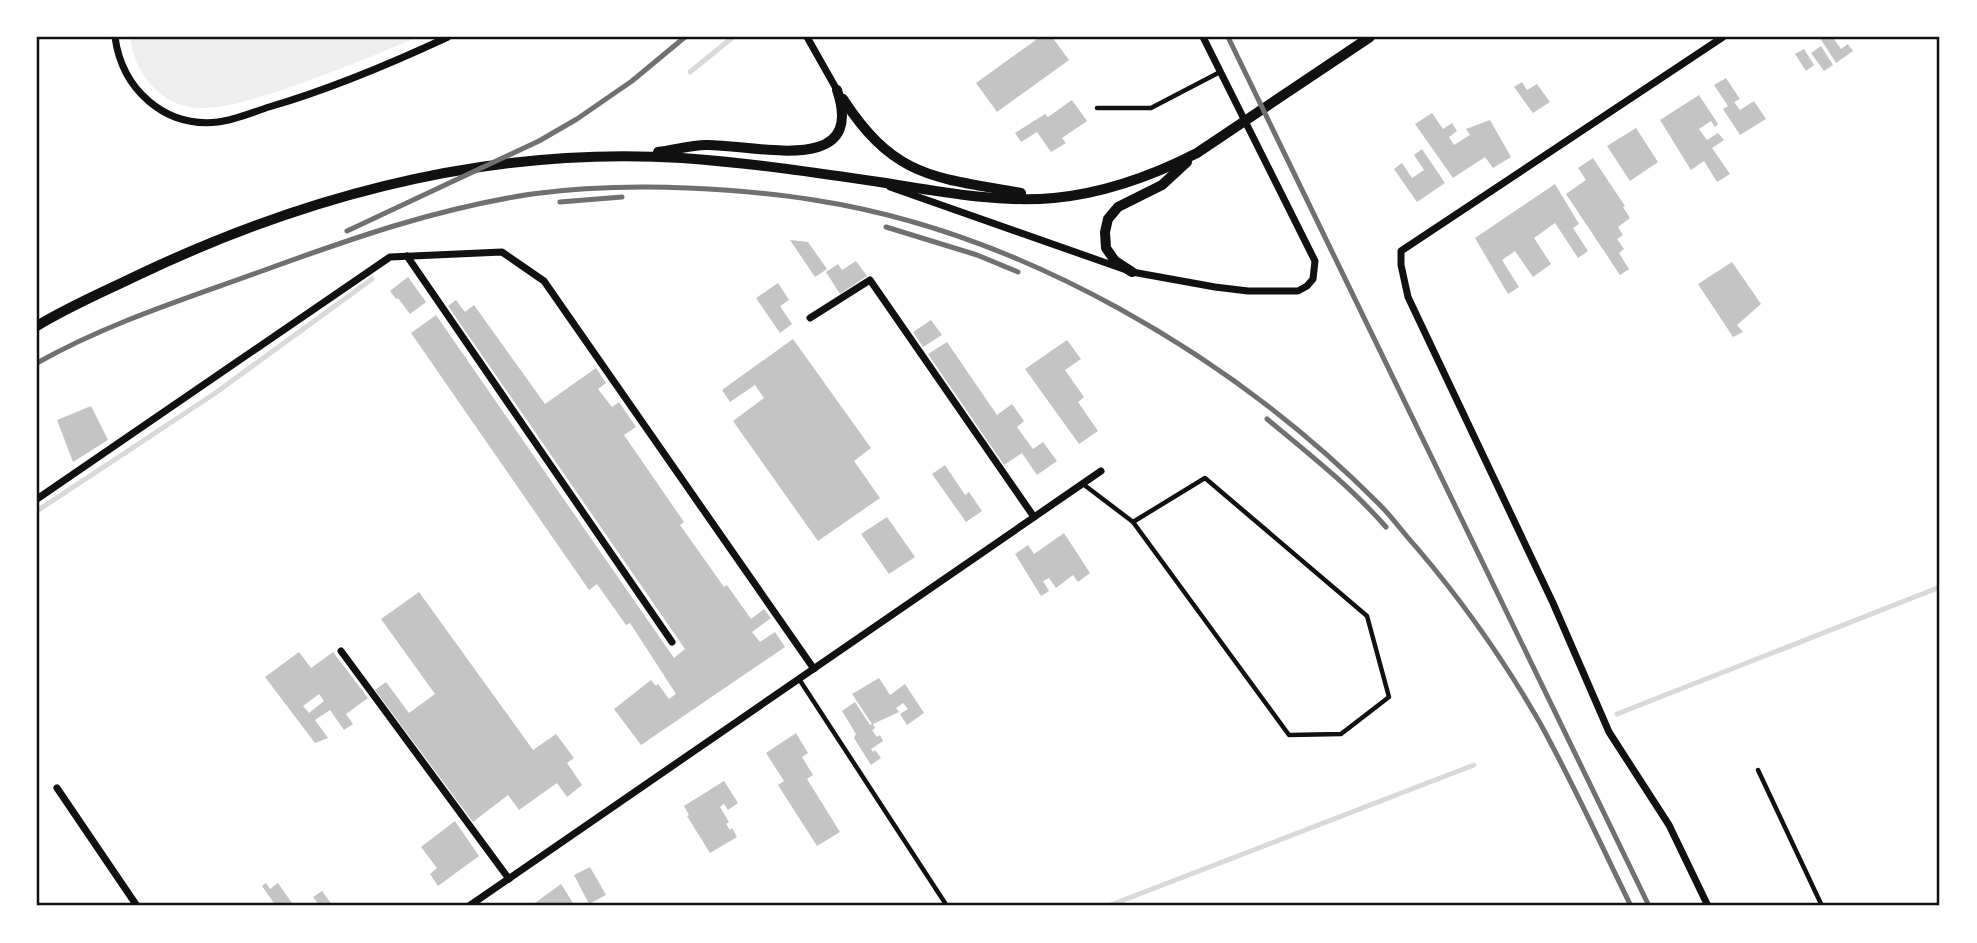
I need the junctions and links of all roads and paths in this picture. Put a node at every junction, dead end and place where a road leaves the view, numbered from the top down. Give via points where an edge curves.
1 (115, 37) edge
2 (448, 37) edge
3 (807, 37) edge
4 (1203, 37) edge
5 (1370, 37) edge
6 (1723, 37) edge
7 (1221, 72) junction
8 (837, 90) junction
9 (1097, 108) dead end
10 (1197, 153) junction
11 (635, 156) junction
12 (873, 181) junction
13 (1052, 198) junction
14 (407, 256) junction
15 (1132, 272) junction
16 (810, 318) dead end
17 (37, 324) edge
18 (1101, 471) dead end
19 (1083, 484) junction
20 (37, 499) edge
21 (1034, 517) junction
22 (1133, 522) junction
23 (672, 642) dead end
24 (341, 651) dead end
25 (814, 669) junction
26 (799, 679) junction
27 (1758, 770) dead end
28 (57, 788) dead end
29 (509, 879) junction
30 (137, 906) edge
31 (469, 906) edge
32 (947, 906) edge
33 (1708, 906) edge
34 (1822, 906) edge

1 - 2 street via 123,68 146,100 179,118 219,122 322,90
3 - 8 street
4 - 7 street
5 - 10 street
6 - 33 street via 1401,251 1408,297 1609,732 1669,825
7 - 9 lane via 1151,108
7 - 15 street via 1311,250 1313,279 1298,291 1248,291
8 - 11 street via 842,125 835,138 822,147 704,145
8 - 13 street via 865,132 911,168
10 - 13 street via 1120,186
10 - 15 street via 1162,185 1118,206 1108,219 1106,248
11 - 12 street via 733,162
11 - 17 street via 535,160 436,174 340,197 280,215 167,261
12 - 13 street via 961,195
12 - 15 street
14 - 20 street via 390,257 366,272
14 - 23 street
14 - 25 street via 502,253 544,281
16 - 21 street via 870,280
18 - 19 street
19 - 21 street
19 - 22 lane
21 - 25 street
22 - 22 lane via 1205,478 1367,617 1389,697 1341,734 1289,736
24 - 29 street
25 - 26 street
26 - 29 street
26 - 32 lane
27 - 34 lane
28 - 30 street
29 - 31 street

